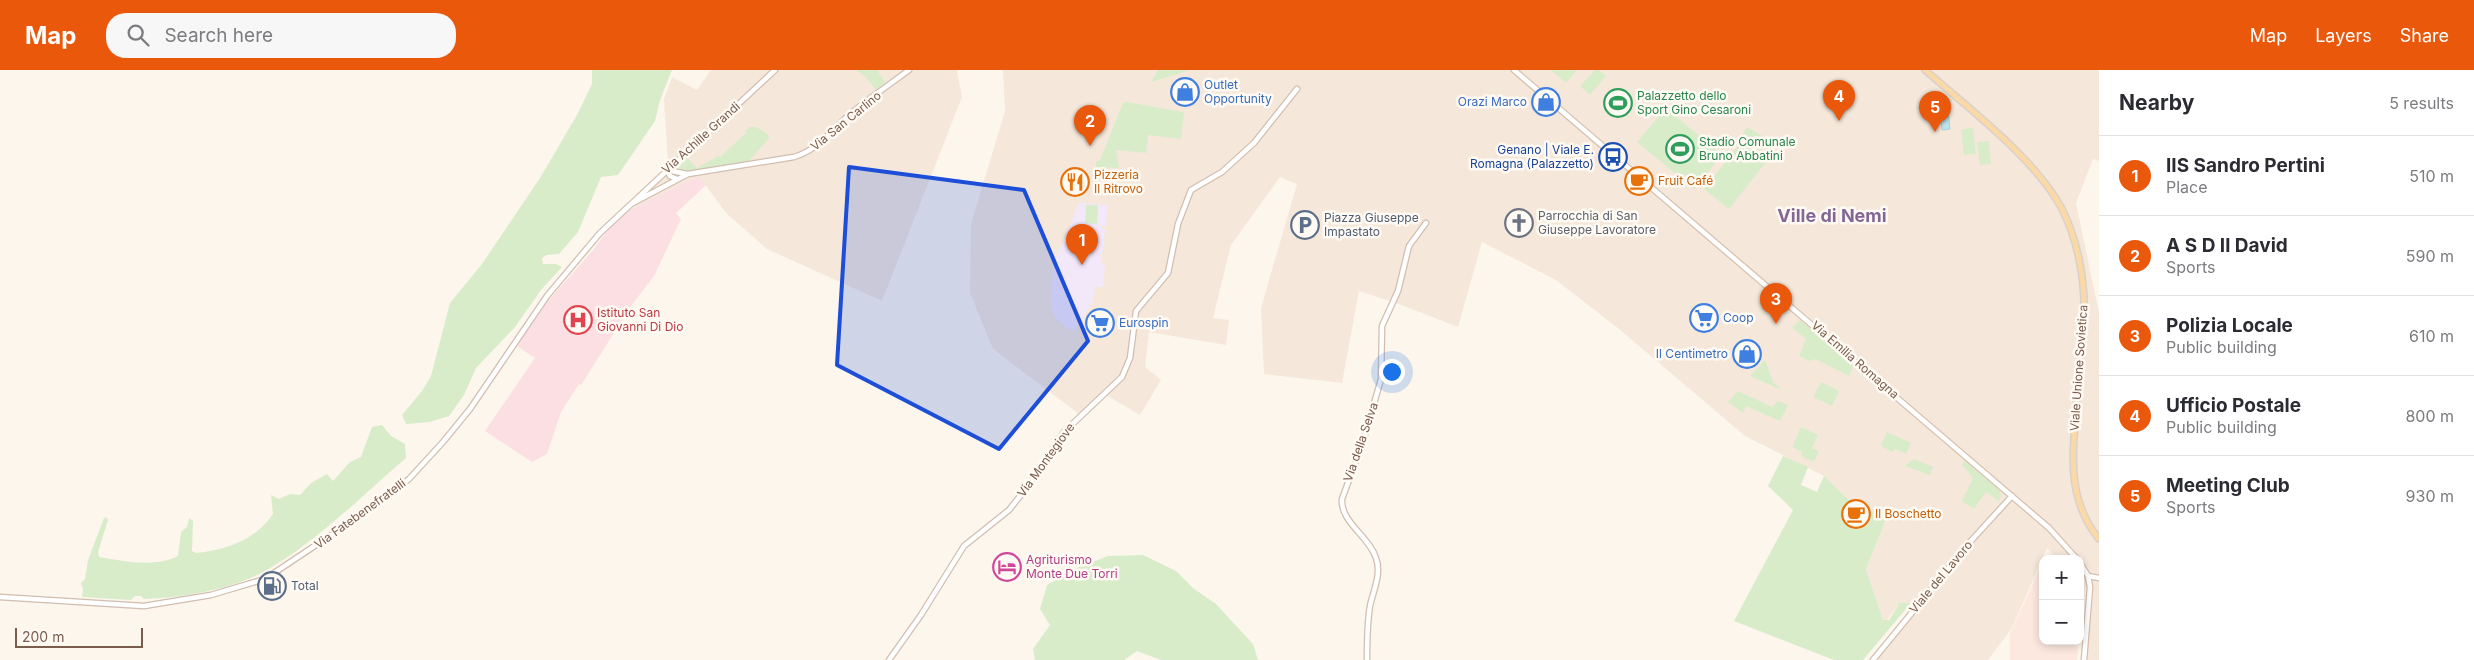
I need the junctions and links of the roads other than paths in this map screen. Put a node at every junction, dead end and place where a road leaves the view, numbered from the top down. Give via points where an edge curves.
1 (775, 70) edge
2 (909, 70) edge
3 (1514, 70) edge
4 (1925, 70) edge
5 (1297, 89) dead end
6 (677, 161) junction
7 (667, 170) junction
8 (682, 173) junction
9 (688, 174) junction
10 (660, 176) junction
11 (677, 179) junction
12 (662, 188) junction
13 (627, 206) junction
14 (1426, 223) dead end
15 (2012, 496) junction
16 (2099, 539) edge
17 (2073, 555) edge
18 (2084, 570) edge
19 (2088, 576) junction
20 (2099, 578) edge
21 (0, 597) edge
22 (890, 660) edge
23 (1367, 660) edge
24 (1873, 660) edge
25 (2084, 660) edge

1 - 6 street, Via Achille Grandi
2 - 9 street, Via San Carlino via 805,153
3 - 15 street, Via Emilia Romagna
4 - 16 main road, Viale Unione Sovietica via 2033,168 2068,222 2078,255 2084,306 2072,476 2080,507
5 - 22 street, Via Montegiove via 1254,143 1222,172 1191,190 1178,224 1168,273 1136,311 1129,361 1122,377 1064,432 1009,510 961,549
6 - 7 street, Via Achille Grandi
6 - 8 street via 677,169
7 - 8 street, Via San Carlino
7 - 10 street, Via Achille Grandi
7 - 11 street via 671,177
8 - 9 street, Via San Carlino
9 - 11 street, Via San Carlino
10 - 12 street
10 - 13 street, Via Achille Grandi
11 - 12 street, Via San Carlino
12 - 13 street, Via San Carlino
13 - 21 street, Via Fatebenefratelli via 560,279 470,409 419,469 380,502 290,562 253,584 160,605 127,606
14 - 23 street, Via della Selva via 1409,246 1398,292 1382,326 1381,379 1342,499 1343,510 1373,550 1378,563 1370,610
15 - 17 street, Via Emilia Romagna via 2050,529
15 - 24 street, Viale del Lavoro
18 - 19 street
19 - 20 street
19 - 25 street via 2090,590

